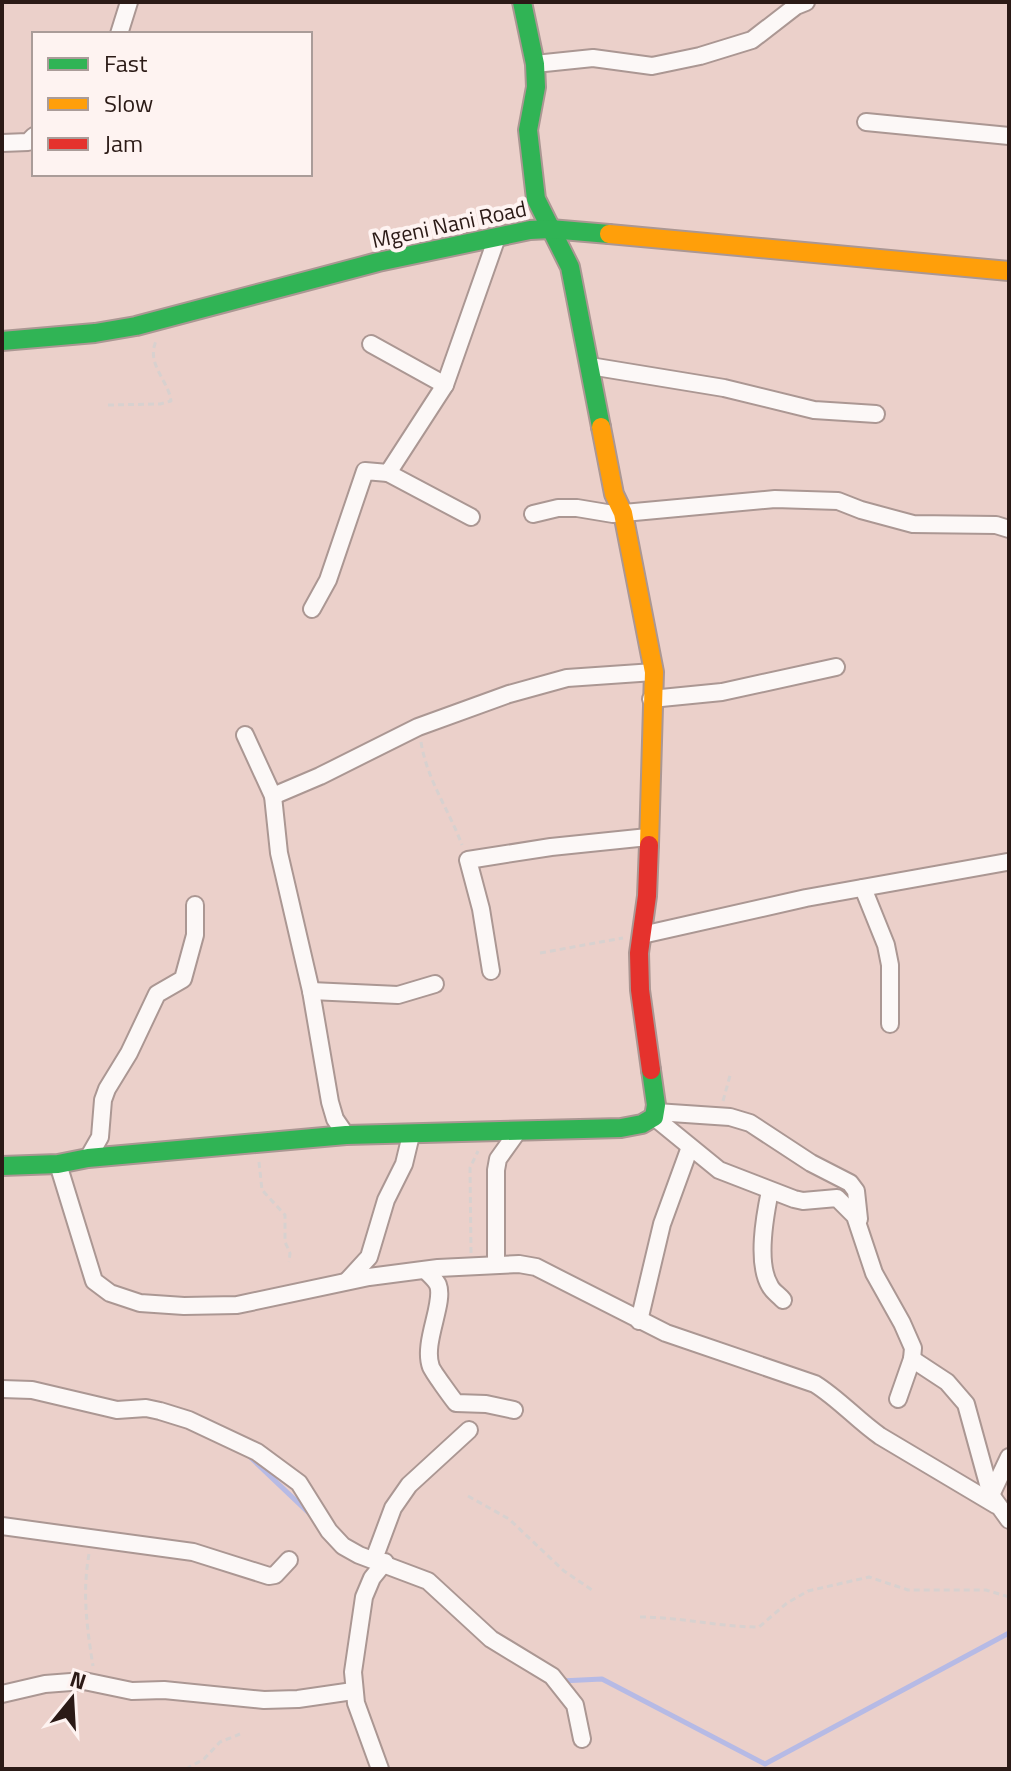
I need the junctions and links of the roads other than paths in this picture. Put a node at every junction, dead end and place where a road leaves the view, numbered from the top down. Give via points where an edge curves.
1 (129, 2) edge
2 (522, 2) edge
3 (806, 2) edge
4 (120, 32) edge
5 (535, 64) junction
6 (866, 122) dead end
7 (1009, 136) edge
8 (32, 138) edge
9 (2, 143) edge
10 (550, 229) junction
11 (496, 240) junction
12 (1009, 271) edge
13 (2, 341) edge
14 (371, 344) dead end
15 (590, 366) junction
16 (445, 385) junction
17 (876, 414) dead end
18 (388, 473) junction
19 (623, 513) junction
20 (533, 514) dead end
21 (471, 517) dead end
22 (1009, 529) edge
23 (312, 609) dead end
24 (836, 667) dead end
25 (654, 672) junction
26 (651, 699) junction
27 (245, 735) dead end
28 (273, 796) junction
29 (648, 837) junction
30 (1007, 862) edge
31 (863, 888) junction
32 (195, 905) dead end
33 (642, 935) junction
34 (491, 971) dead end
35 (435, 984) dead end
36 (311, 991) junction
37 (890, 1024) dead end
38 (655, 1115) junction
39 (518, 1131) junction
40 (346, 1135) junction
41 (411, 1135) junction
42 (690, 1147) junction
43 (88, 1158) junction
44 (58, 1164) junction
45 (2, 1166) edge
46 (770, 1191) junction
47 (860, 1229) junction
48 (496, 1264) junction
49 (425, 1270) junction
50 (346, 1283) junction
51 (783, 1300) dead end
52 (639, 1321) junction
53 (912, 1359) junction
54 (2, 1389) edge
55 (898, 1399) dead end
56 (514, 1410) dead end
57 (469, 1430) dead end
58 (1009, 1457) edge
59 (994, 1500) junction
60 (1009, 1520) edge
61 (2, 1526) edge
62 (289, 1560) dead end
63 (380, 1561) junction
64 (353, 1691) junction
65 (2, 1694) edge
66 (582, 1739) dead end
67 (380, 1769) edge

1 - 4 street
2 - 5 street
3 - 5 street via 752,40 700,56 652,66 593,58
5 - 10 street via 528,130 536,199
6 - 7 street
8 - 9 street
10 - 11 street, Mgeni Nani Road
10 - 12 street, Mgeni Nani Road
10 - 15 street via 570,267
11 - 13 street, Mgeni Nani Road via 378,262 136,326
11 - 16 street
14 - 16 street
15 - 17 street via 724,388 814,410
15 - 19 street via 614,494
16 - 18 street
18 - 21 street
18 - 23 street via 365,471 328,580
19 - 20 street via 567,508
19 - 22 street via 775,499 832,500 913,524
19 - 25 street
24 - 26 street via 722,692
25 - 26 street
25 - 28 street via 567,678 509,694 418,727
26 - 29 street
27 - 28 street
28 - 36 street via 279,853
29 - 33 street
29 - 34 street via 468,860
30 - 31 street
31 - 33 street
31 - 37 street via 890,965
32 - 43 street via 195,935 183,979 157,994 107,1089 100,1137
33 - 38 street via 640,990
35 - 36 street via 398,995
36 - 40 street via 330,1102
38 - 39 street via 623,1128
38 - 42 street
38 - 47 street via 720,1116 750,1123 850,1183 856,1191
39 - 41 street
39 - 48 street via 496,1170
40 - 41 street
40 - 43 street
41 - 50 street via 369,1257
42 - 46 street via 719,1170
42 - 52 street via 650,1264
43 - 44 street
44 - 45 street
44 - 50 street via 94,1281 110,1293 160,1306 237,1305
46 - 47 street via 803,1201 837,1198
46 - 51 street via 764,1262 769,1285
47 - 53 street via 874,1273 913,1348
48 - 49 street
48 - 52 street via 550,1272
49 - 50 street
49 - 56 street via 438,1285 430,1349 435,1375 455,1402
52 - 59 street via 815,1384 880,1436
53 - 55 street
53 - 59 street via 947,1382 966,1404
54 - 63 street via 32,1390 117,1410 146,1408 189,1420 289,1473 339,1542
57 - 63 street via 393,1508
58 - 59 street
59 - 60 street
61 - 62 street via 193,1552 269,1576
63 - 64 street via 364,1597
63 - 66 street via 428,1581 491,1639 552,1676 575,1705
64 - 65 street via 264,1700 69,1681
64 - 67 street

